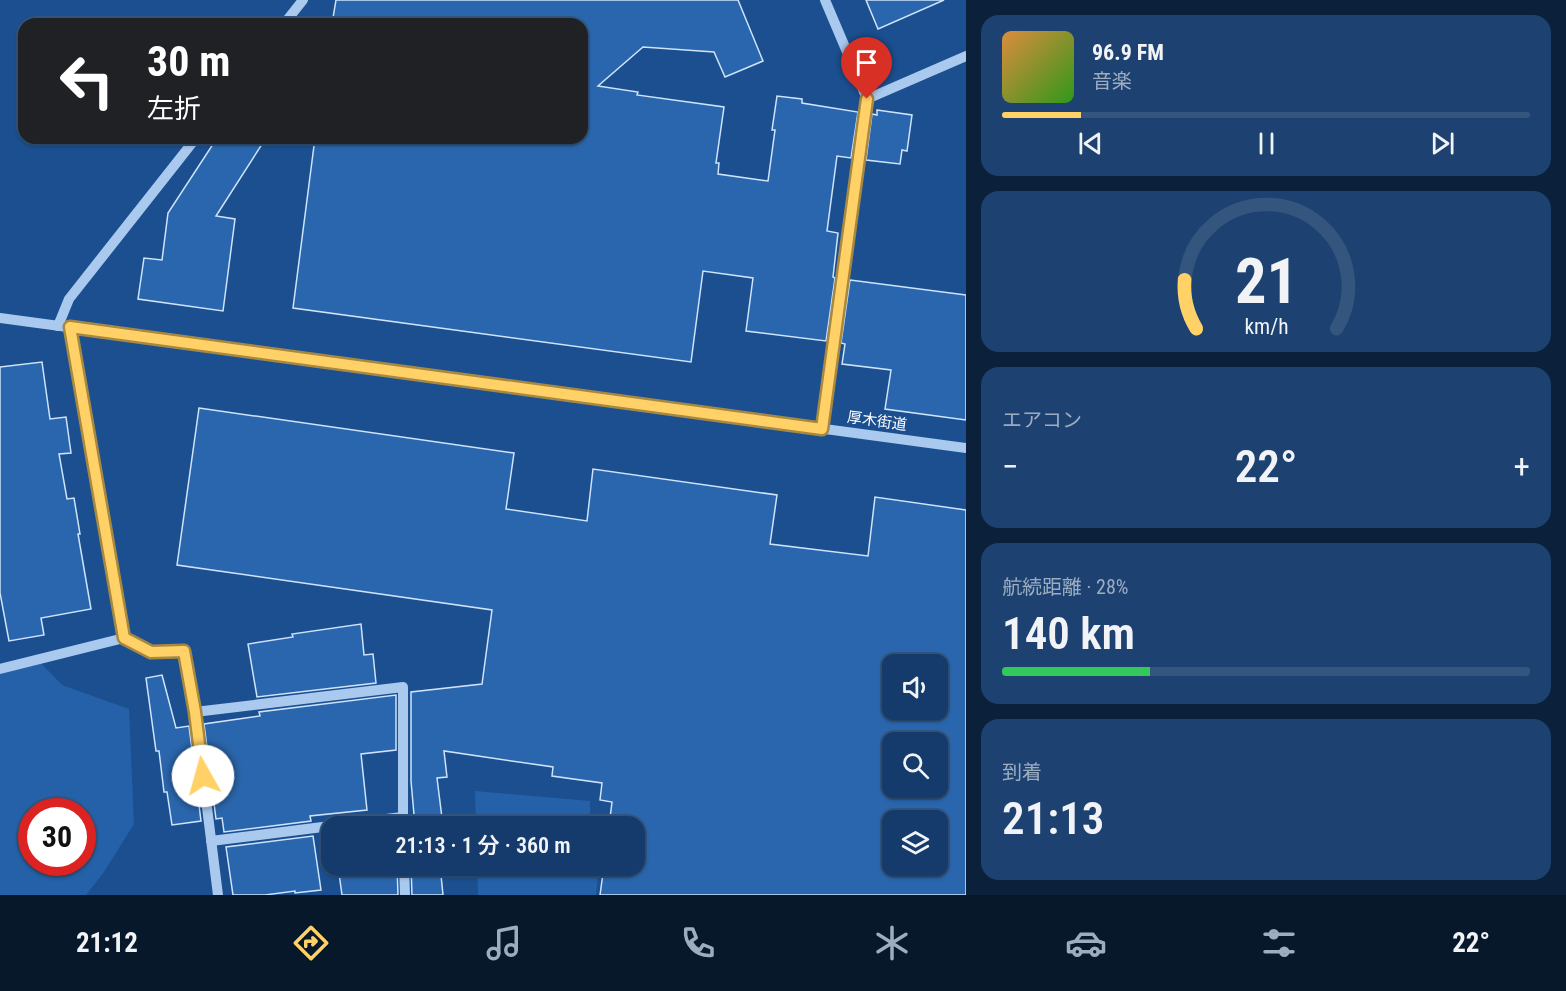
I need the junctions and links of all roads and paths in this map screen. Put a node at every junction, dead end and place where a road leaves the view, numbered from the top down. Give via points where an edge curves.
1 (303, 0) edge
2 (825, 0) edge
3 (289, 18) edge
4 (966, 57) edge
5 (867, 99) junction
6 (191, 144) edge
7 (0, 318) edge
8 (58, 326) junction
9 (70, 327) junction
10 (822, 429) junction
11 (966, 448) edge
12 (124, 638) junction
13 (0, 669) edge
14 (195, 712) junction
15 (403, 816) edge
16 (321, 830) edge
17 (211, 841) junction
18 (404, 876) edge
19 (218, 895) edge
20 (405, 895) edge

1 - 3 street
2 - 5 street
4 - 5 street
5 - 10 street
6 - 8 street via 69,299
7 - 8 street, 厚木街道
8 - 9 street, 厚木街道
9 - 10 street, 厚木街道
9 - 12 street
10 - 11 street, 厚木街道
12 - 13 street
12 - 14 street via 151,652 184,651
14 - 15 street via 403,687
14 - 17 street
16 - 17 street
17 - 19 street
18 - 20 street

